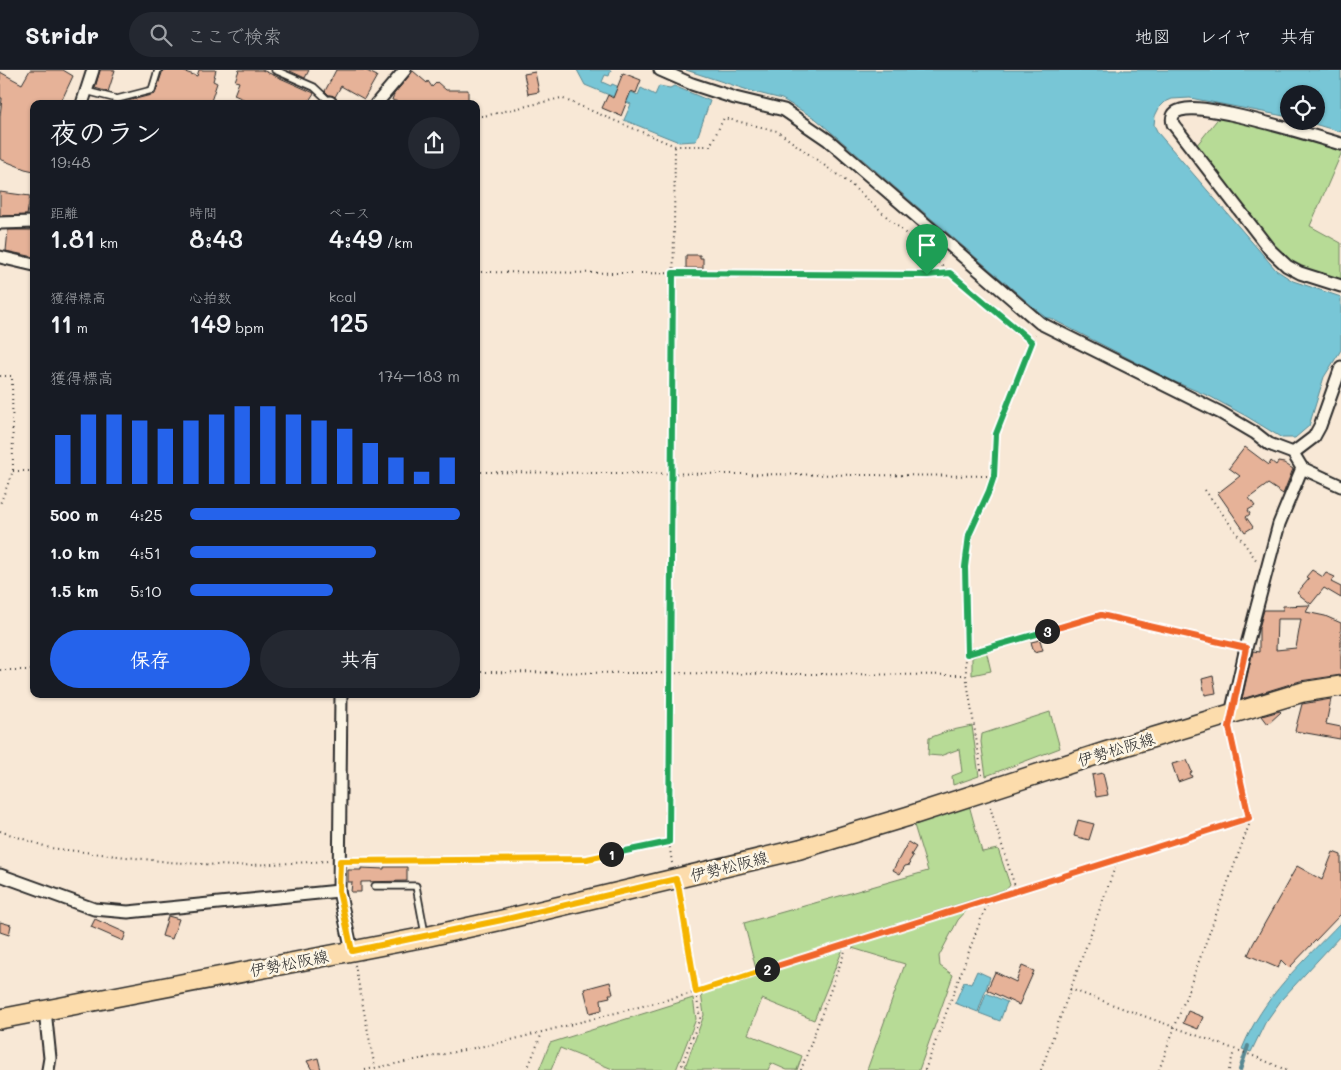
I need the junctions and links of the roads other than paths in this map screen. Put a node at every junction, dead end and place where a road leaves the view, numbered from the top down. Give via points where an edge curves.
1 (93, 70) edge
2 (158, 70) edge
3 (275, 70) edge
4 (406, 70) edge
5 (660, 70) edge
6 (286, 72) edge
7 (86, 91) junction
8 (83, 100) edge
9 (328, 100) edge
10 (380, 100) edge
11 (1341, 144) edge
12 (30, 222) edge
13 (0, 223) edge
14 (0, 257) edge
15 (30, 264) edge
16 (1341, 286) edge
17 (1341, 367) edge
18 (1293, 452) junction
19 (1302, 468) junction
20 (1341, 486) edge
21 (1341, 686) edge
22 (341, 698) edge
23 (1231, 714) junction
24 (0, 875) edge
25 (375, 886) dead end
26 (339, 891) junction
27 (425, 937) junction
28 (352, 951) junction
29 (45, 1010) junction
30 (0, 1019) edge
31 (48, 1070) edge

1 - 7 street
2 - 7 lane via 152,90 117,99
3 - 6 lane
4 - 10 street
5 - 18 street via 735,98 784,110 828,140 1040,324 1221,413 1269,444
6 - 9 lane via 314,87
7 - 8 street
11 - 16 street via 1273,123 1209,110 1179,110 1172,120 1270,250 1300,273
12 - 13 street
14 - 15 street
17 - 18 street via 1314,438
18 - 19 street
19 - 20 street
19 - 23 street via 1278,524
21 - 23 main road, 伊勢松阪線 via 1303,692
22 - 26 street
23 - 27 main road, 伊勢松阪線 via 800,849
24 - 26 street via 94,909 128,912
25 - 27 lane via 416,886
26 - 28 street
27 - 28 main road, 伊勢松阪線
28 - 29 main road, 伊勢松阪線
29 - 30 main road, 伊勢松阪線
29 - 31 street via 50,1058

